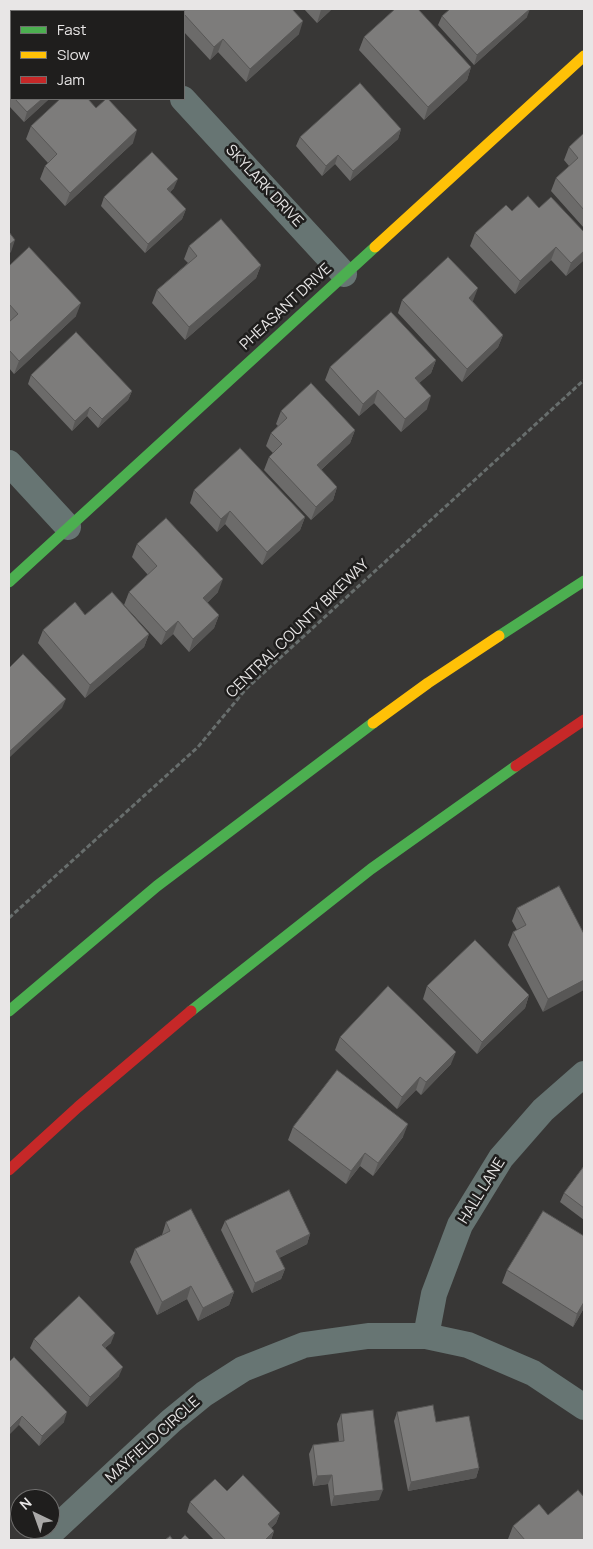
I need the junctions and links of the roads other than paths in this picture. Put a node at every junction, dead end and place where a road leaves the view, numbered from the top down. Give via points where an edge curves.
1 (584, 56) edge
2 (185, 100) edge
3 (344, 274) junction
4 (9, 463) edge
5 (68, 527) junction
6 (584, 581) edge
7 (9, 582) edge
8 (584, 720) edge
9 (9, 1011) edge
10 (584, 1074) edge
11 (9, 1170) edge
12 (426, 1336) junction
13 (584, 1407) edge
14 (43, 1540) edge

1 - 3 main road, PHEASANT DRIVE
2 - 3 street, SKYLARK DRIVE
3 - 5 main road, PHEASANT DRIVE
4 - 5 street
5 - 7 main road, PHEASANT DRIVE
6 - 9 main road via 428,683 303,774 157,886
8 - 11 main road via 371,869 235,974
10 - 12 street, HALL LANE via 543,1110 501,1158 460,1225 434,1294
12 - 13 street, MAYFIELD CIRCLE via 468,1345 533,1373
12 - 14 street, MAYFIELD CIRCLE via 368,1336 304,1345 244,1369 204,1394 171,1421

